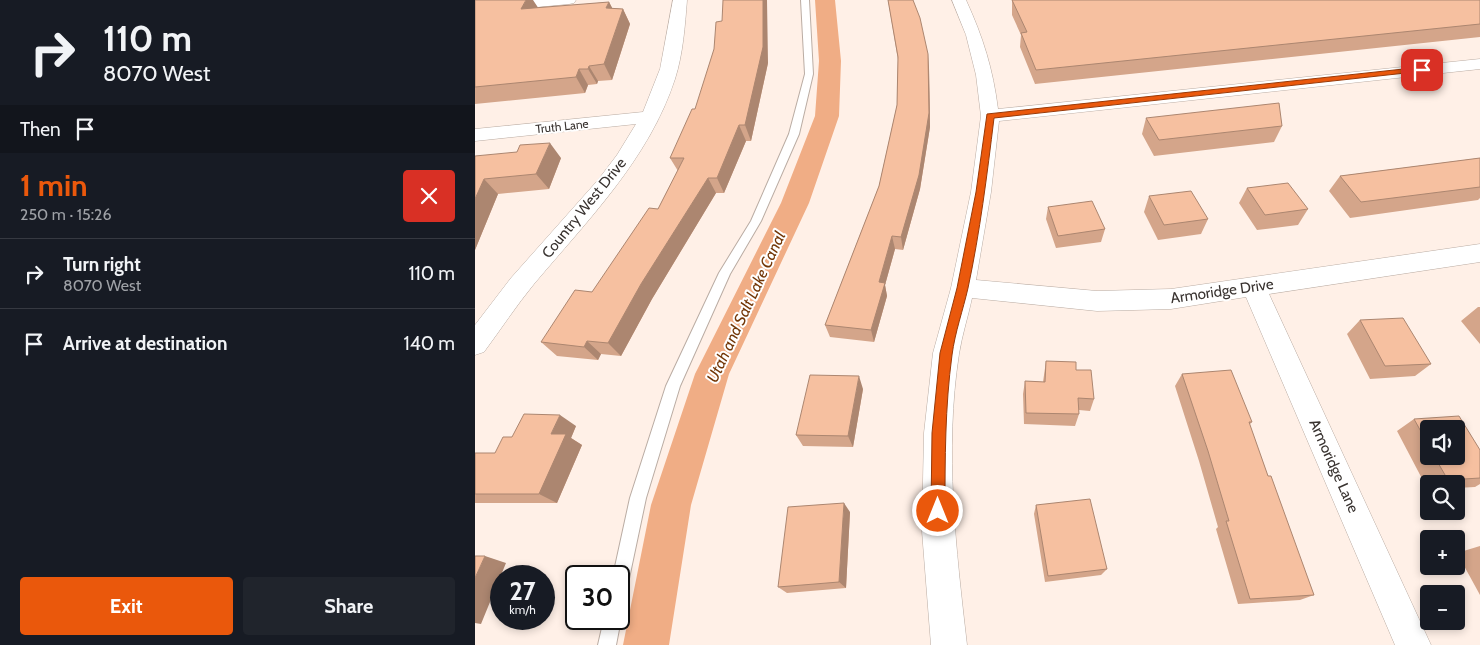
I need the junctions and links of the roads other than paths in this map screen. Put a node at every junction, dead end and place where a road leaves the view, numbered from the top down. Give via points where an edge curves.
1 (569, 0) edge
2 (680, 0) edge
3 (805, 0) edge
4 (959, 0) edge
5 (475, 8) edge
6 (1480, 64) edge
7 (990, 116) junction
8 (649, 117) junction
9 (475, 135) edge
10 (1480, 253) edge
11 (1254, 286) junction
12 (963, 288) junction
13 (475, 344) edge
14 (624, 565) edge
15 (610, 630) edge
16 (607, 645) edge
17 (949, 645) edge
18 (1413, 645) edge

1 - 5 street
2 - 8 street, Country West Drive via 671,62
3 - 14 lane via 809,74 795,134 673,386 638,498
4 - 7 street via 974,35 985,76
6 - 7 street
7 - 12 street via 981,192
8 - 9 street, Truth Lane
8 - 13 street, Country West Drive via 627,156 606,184
10 - 11 street, Armoridge Drive
11 - 12 street, Armoridge Drive via 1171,299 1097,301
11 - 18 street, Armoridge Lane
12 - 17 street via 946,353 938,433 938,531
15 - 16 lane

